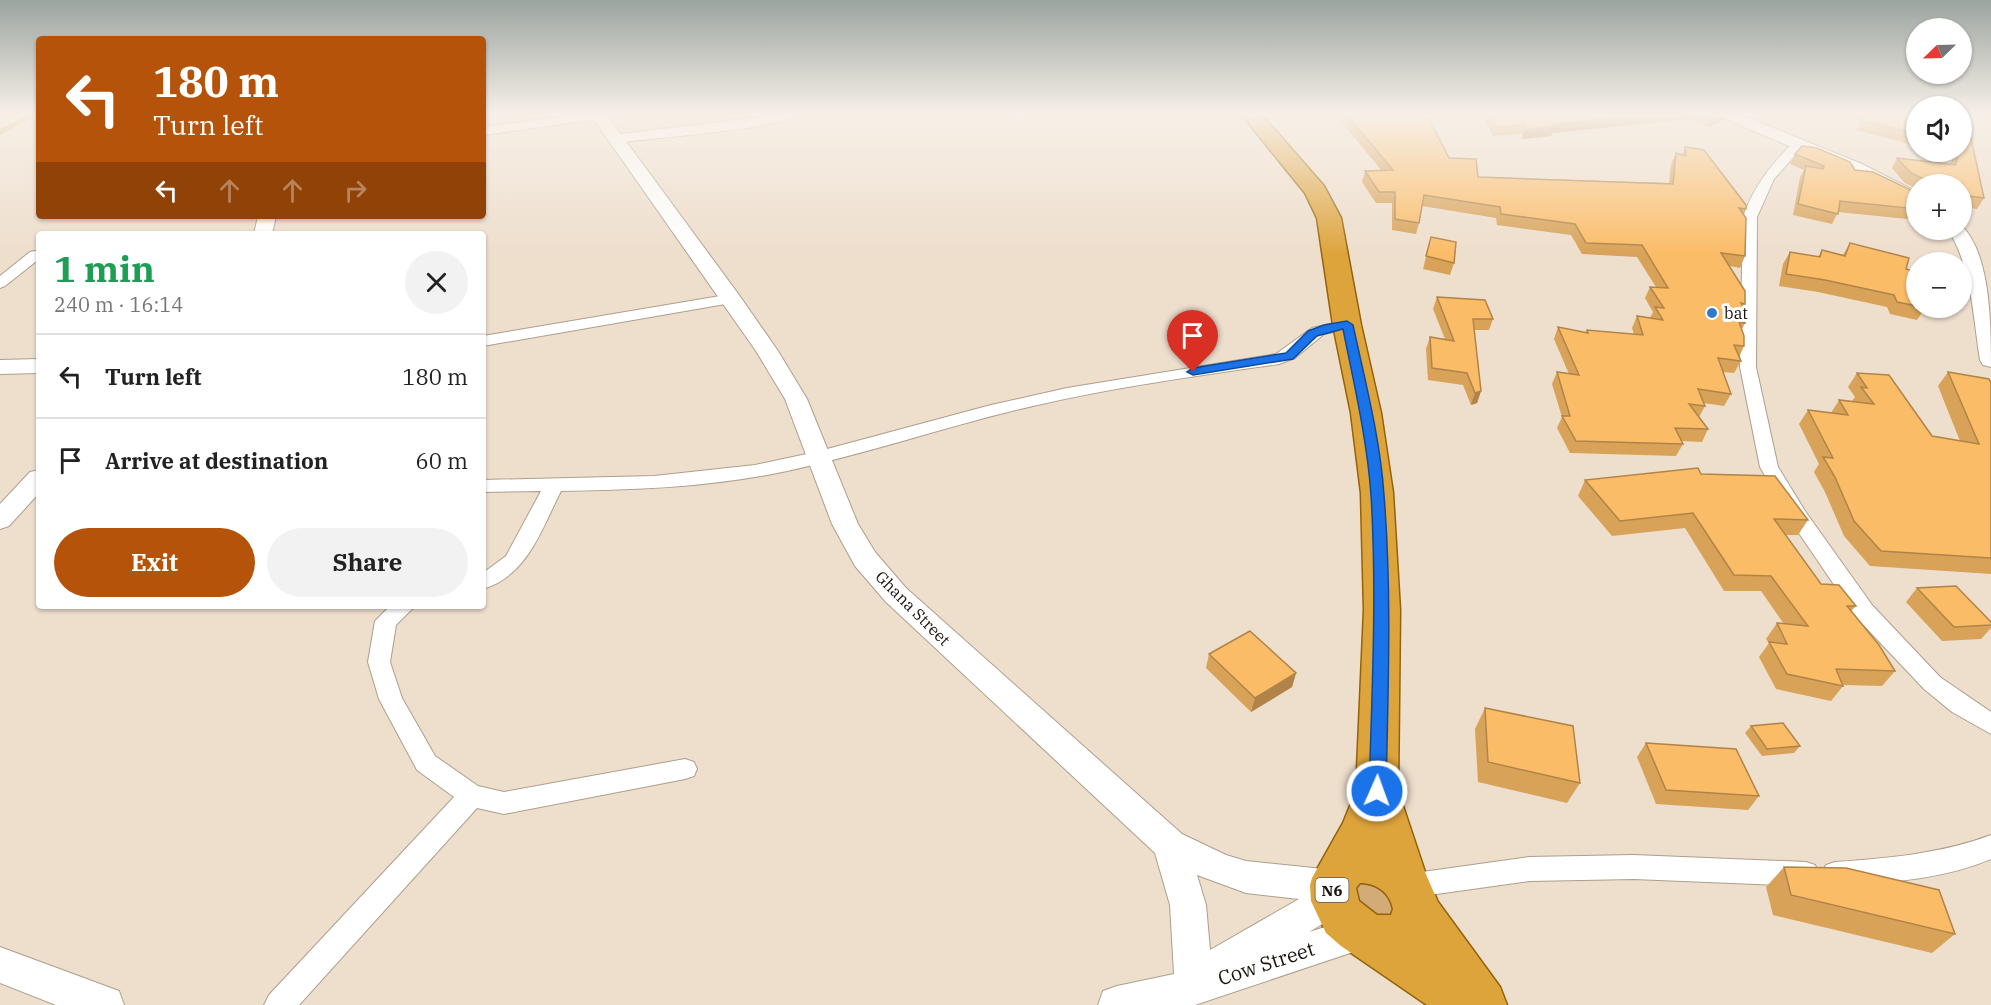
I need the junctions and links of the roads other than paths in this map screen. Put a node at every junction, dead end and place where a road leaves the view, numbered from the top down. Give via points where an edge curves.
1 (630, 161) edge
2 (1291, 161) edge
3 (1782, 161) edge
4 (1839, 161) edge
5 (1906, 193) edge
6 (1965, 240) edge
7 (35, 255) dead end
8 (0, 283) edge
9 (732, 299) junction
10 (1347, 325) junction
11 (486, 340) edge
12 (1991, 360) edge
13 (36, 366) edge
14 (0, 368) edge
15 (819, 456) junction
16 (555, 484) junction
17 (486, 486) edge
18 (35, 487) edge
19 (0, 520) edge
20 (486, 580) edge
21 (400, 609) edge
22 (1991, 724) edge
23 (685, 769) dead end
24 (1377, 791) junction
25 (472, 796) junction
26 (1170, 845) junction
27 (1991, 847) edge
28 (1334, 888) junction
29 (1410, 893) junction
30 (1364, 934) junction
31 (0, 965) edge
32 (1182, 988) junction
33 (105, 1005) edge
34 (279, 1005) edge
35 (1117, 1005) edge
36 (1470, 1005) edge
37 (1482, 1005) edge

1 - 9 street, Ghana Street
2 - 10 highway, N6 via 1316,191 1329,218
3 - 22 street via 1758,193 1750,217 1748,367 1769,467 1797,515 1864,611 1932,684
4 - 5 street
6 - 12 street
7 - 8 street
9 - 11 street
9 - 15 street, Ghana Street via 796,399
10 - 15 street via 1312,333 1289,356 1280,359 1148,378 1000,408
10 - 24 highway, N6 via 1366,413 1377,493 1382,610
13 - 14 street
15 - 16 street via 708,478
15 - 26 street, Ghana Street via 850,532 865,559 896,595
16 - 17 street
16 - 20 street via 514,561
18 - 19 street
21 - 25 street via 386,621 379,662 391,699 426,763
23 - 25 street via 504,803
24 - 28 highway, N6
24 - 29 highway, N6
25 - 34 street
26 - 28 street, Ghana Street via 1219,870
26 - 32 street via 1188,905 1193,943
27 - 29 street via 1972,856 1915,866 1815,875 1658,868 1528,869
28 - 29 highway, N6 via 1342,869 1366,862 1394,872
28 - 30 highway, N6 via 1343,917
28 - 32 street, Cow Street
29 - 30 highway via 1414,923 1407,932 1382,939
29 - 37 highway, N6
30 - 32 street, Cow Street
30 - 36 highway, N6
31 - 33 street
32 - 35 street, Cow Street

